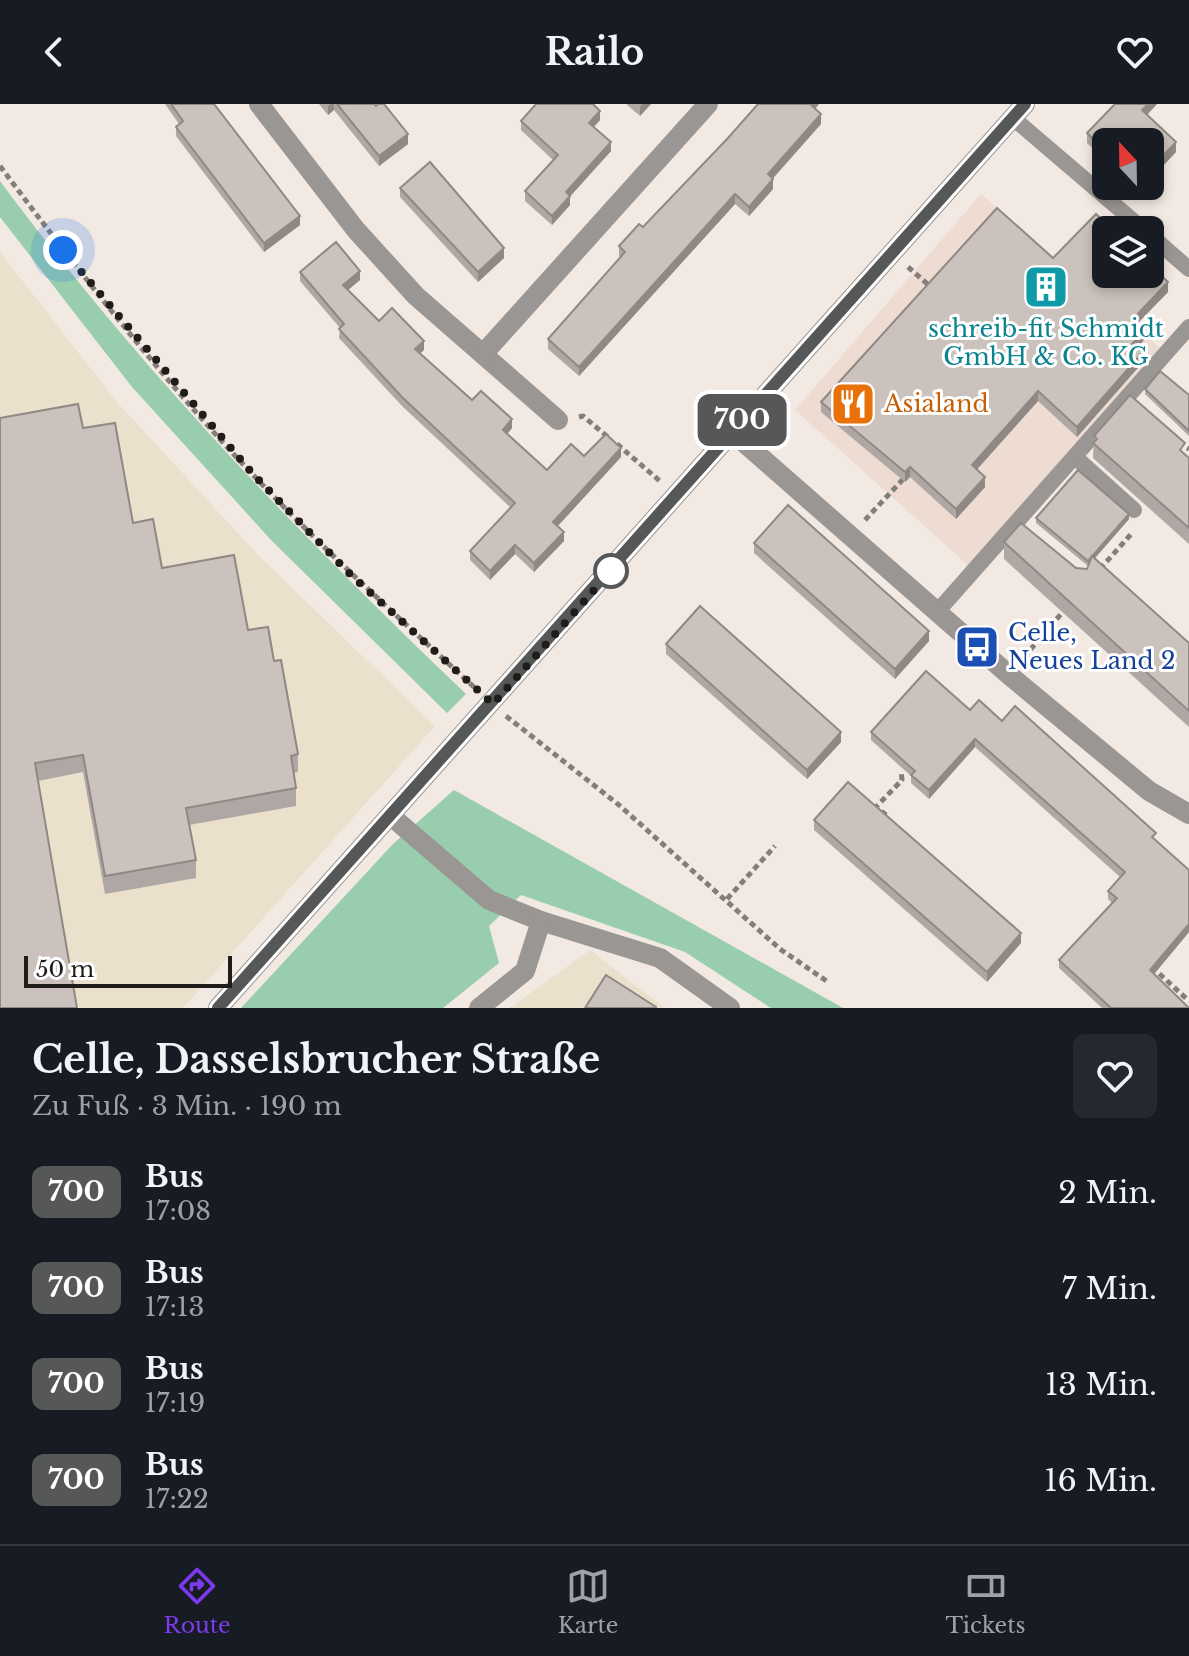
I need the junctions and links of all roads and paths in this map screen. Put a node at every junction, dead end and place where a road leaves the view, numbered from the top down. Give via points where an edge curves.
1 (259, 104) edge
2 (708, 104) edge
3 (1019, 111) edge
4 (0, 166) edge
5 (1129, 216) edge
6 (1164, 247) edge
7 (1189, 269) edge
8 (914, 272) dead end
9 (938, 294) edge
10 (1189, 327) edge
11 (483, 354) junction
12 (558, 420) joint
13 (732, 432) junction
14 (1075, 457) junction
15 (917, 464) edge
16 (677, 495) junction
17 (1134, 510) dead end
18 (867, 518) dead end
19 (1134, 530) dead end
20 (1096, 573) edge
21 (1076, 596) edge
22 (937, 612) junction
23 (1008, 674) junction
24 (493, 704) junction
25 (901, 771) edge
26 (1189, 814) edge
27 (391, 816) junction
28 (887, 817) edge
29 (775, 846) dead end
30 (727, 899) junction
31 (541, 921) junction
32 (1144, 960) edge
33 (828, 982) dead end
34 (1189, 1001) edge
35 (218, 1008) edge
36 (479, 1008) edge
37 (730, 1008) edge

1 - 11 street via 356,230 416,296
2 - 11 street
3 - 5 lane
3 - 13 street
4 - 24 path via 78,272 253,474 351,575
6 - 7 lane
8 - 9 path
10 - 14 lane via 1135,399
11 - 12 street
12 - 16 path via 583,416
13 - 16 street
13 - 22 street
14 - 17 lane
14 - 22 lane via 1022,527
15 - 18 path
16 - 24 street
19 - 20 path
21 - 23 path
22 - 23 street
23 - 26 street via 1149,791
24 - 27 street
24 - 30 path
25 - 28 path via 902,780 876,807
27 - 31 street via 489,900
27 - 35 street
29 - 30 path
30 - 33 path via 780,949
31 - 36 street via 525,971
31 - 37 street via 660,958
32 - 34 path

